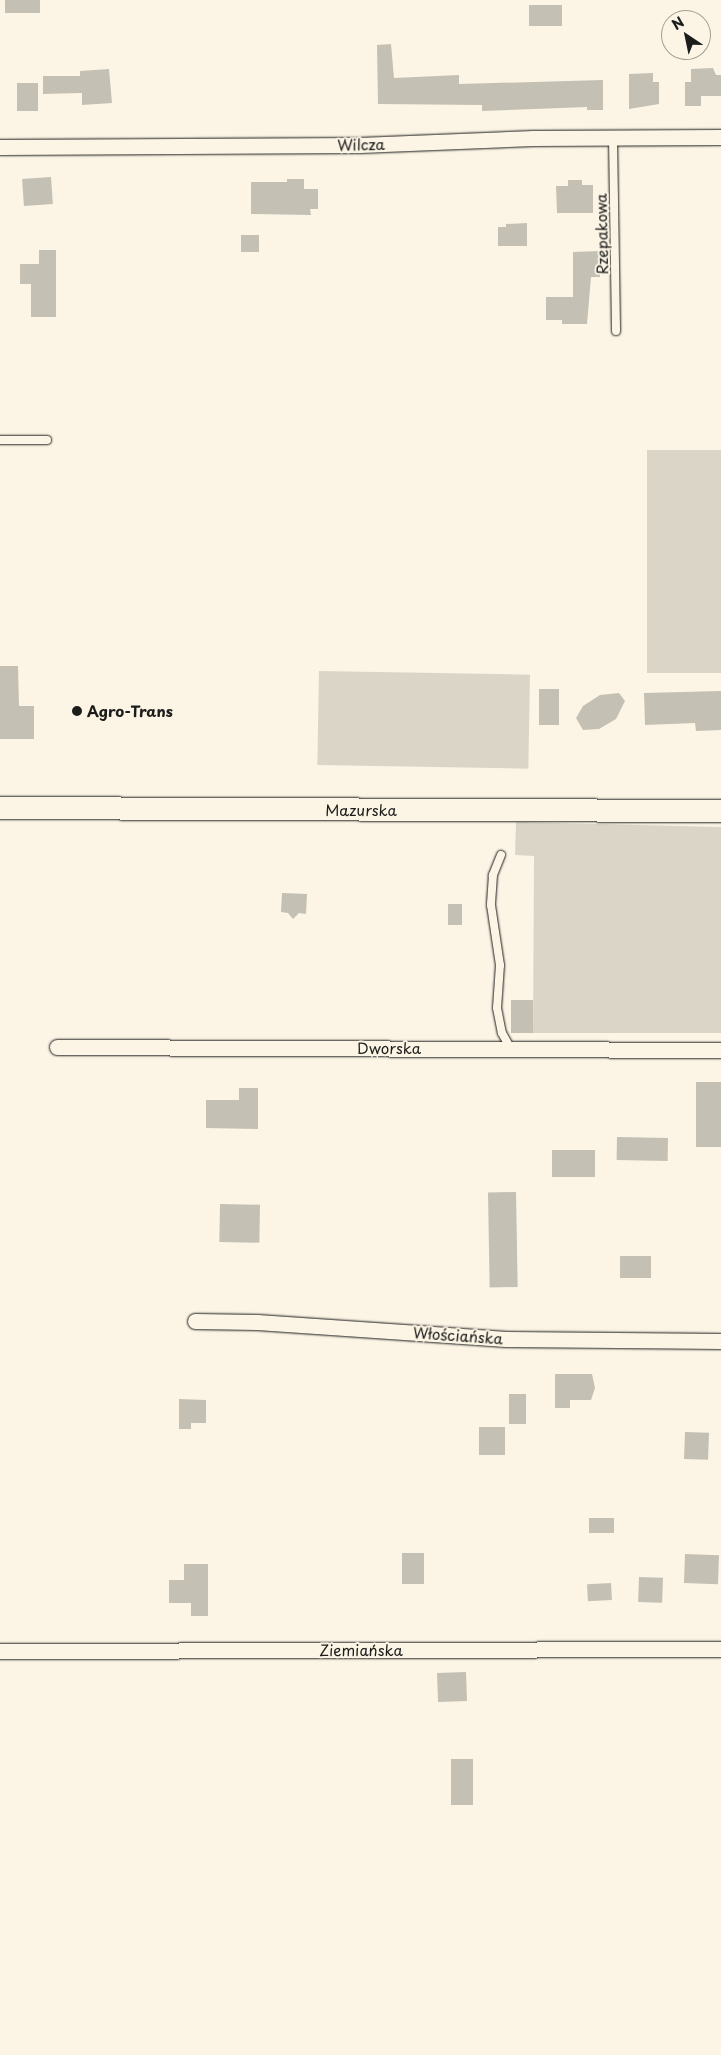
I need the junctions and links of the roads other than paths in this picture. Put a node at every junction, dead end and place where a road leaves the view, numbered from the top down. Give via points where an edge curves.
1 (721, 137) edge
2 (613, 138) junction
3 (0, 147) edge
4 (616, 331) dead end
5 (0, 440) edge
6 (47, 440) dead end
7 (0, 808) edge
8 (721, 811) edge
9 (501, 855) dead end
10 (57, 1047) dead end
11 (510, 1049) junction
12 (721, 1050) edge
13 (195, 1321) dead end
14 (721, 1341) edge
15 (721, 1649) edge
16 (0, 1651) edge

1 - 2 street, Wilcza
2 - 3 street, Wilcza via 359,145
2 - 4 lane, Rzepakowa
5 - 6 lane
7 - 8 main road, Mazurska
9 - 11 lane via 493,875 491,905 500,965 497,1008 502,1033
10 - 11 street, Dworska
11 - 12 street, Dworska
13 - 14 street, Włościańska via 257,1322 506,1339
15 - 16 street, Ziemiańska

